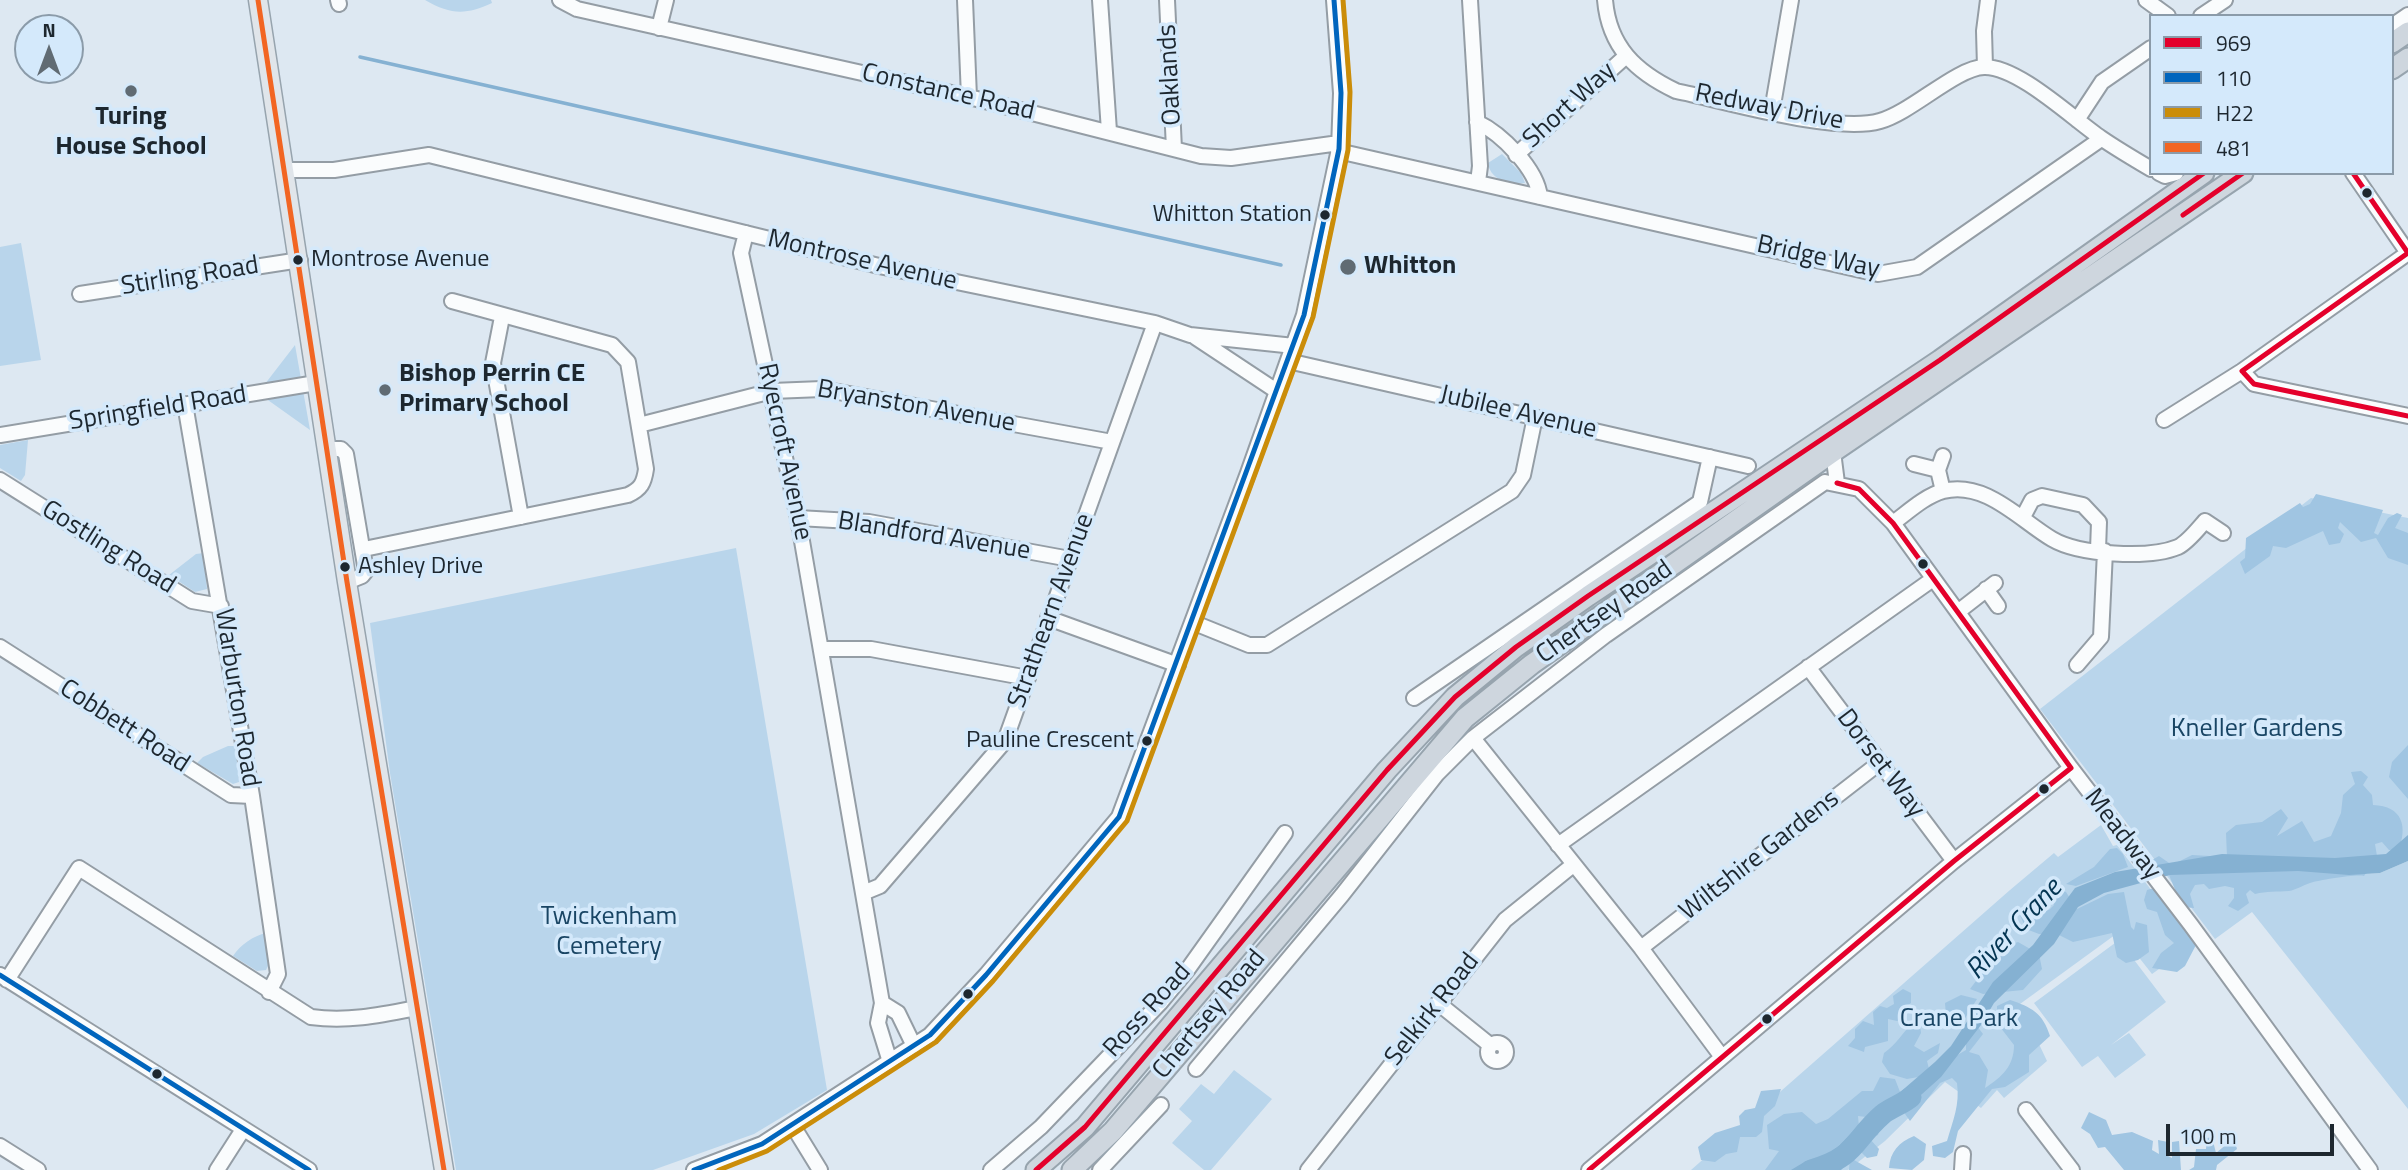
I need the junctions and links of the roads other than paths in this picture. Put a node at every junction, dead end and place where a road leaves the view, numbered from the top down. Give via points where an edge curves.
1 (258, 0) edge
2 (559, 0) edge
3 (666, 0) edge
4 (965, 0) edge
5 (1100, 0) edge
6 (1167, 0) edge
7 (1335, 0) edge
8 (1470, 0) edge
9 (1605, 0) edge
10 (1791, 0) edge
11 (1988, 0) edge
12 (2146, 0) edge
13 (2225, 0) edge
14 (2165, 14) edge
15 (2204, 14) edge
16 (659, 28) junction
17 (2149, 49) edge
18 (1625, 57) junction
19 (1985, 67) junction
20 (969, 97) junction
21 (1772, 111) junction
22 (2077, 120) junction
23 (1477, 122) junction
24 (1109, 131) junction
25 (2101, 139) junction
26 (1338, 147) junction
27 (1174, 149) junction
28 (1516, 155) junction
29 (2149, 168) edge
30 (286, 170) junction
31 (2201, 175) edge
32 (2240, 175) edge
33 (2354, 175) edge
34 (1478, 182) junction
35 (1540, 197) junction
36 (746, 233) junction
37 (2408, 253) edge
38 (300, 260) junction
39 (80, 294) dead end
40 (452, 301) dead end
41 (502, 317) junction
42 (1155, 323) junction
43 (1191, 335) junction
44 (1294, 346) junction
45 (1289, 360) junction
46 (1946, 365) junction
47 (2242, 371) junction
48 (316, 383) junction
49 (772, 391) junction
50 (1278, 392) junction
51 (185, 404) junction
52 (2408, 416) edge
53 (1535, 417) junction
54 (2164, 420) dead end
55 (639, 425) junction
56 (1858, 425) junction
57 (0, 435) edge
58 (1112, 442) junction
59 (327, 449) junction
60 (1833, 452) junction
61 (1710, 457) junction
62 (1914, 464) dead end
63 (1748, 466) dead end
64 (0, 480) edge
65 (1837, 483) junction
66 (1943, 491) junction
67 (521, 517) junction
68 (2023, 517) junction
69 (798, 518) junction
70 (1893, 523) junction
71 (2223, 533) dead end
72 (364, 549) junction
73 (2101, 550) junction
74 (1070, 559) junction
75 (1933, 579) junction
76 (347, 582) junction
77 (1998, 606) dead end
78 (220, 607) junction
79 (1959, 611) junction
80 (1048, 618) junction
81 (1192, 622) junction
82 (1601, 627) junction
83 (0, 647) edge
84 (822, 649) junction
85 (1178, 665) junction
86 (2077, 665) dead end
87 (1808, 667) junction
88 (1028, 678) junction
89 (1414, 698) dead end
90 (1473, 738) junction
91 (1878, 764) junction
92 (2071, 768) junction
93 (252, 796) junction
94 (1285, 834) dead end
95 (1558, 845) junction
96 (1954, 861) junction
97 (1573, 865) junction
98 (863, 893) junction
99 (1642, 947) junction
100 (4, 978) edge
101 (269, 992) junction
102 (882, 1003) junction
103 (1438, 1003) junction
104 (417, 1008) junction
105 (1490, 1045) dead end
106 (914, 1046) junction
107 (1722, 1057) junction
108 (890, 1062) junction
109 (1196, 1069) dead end
110 (1161, 1105) dead end
111 (2026, 1110) dead end
112 (793, 1126) junction
113 (242, 1131) junction
114 (0, 1146) edge
115 (1963, 1154) dead end
116 (38, 1170) edge
117 (217, 1170) edge
118 (309, 1170) edge
119 (444, 1170) edge
120 (694, 1170) edge
121 (820, 1170) edge
122 (991, 1170) edge
123 (1036, 1170) edge
124 (1072, 1170) edge
125 (1100, 1170) edge
126 (1308, 1170) edge
127 (1589, 1170) edge
128 (1962, 1170) edge
129 (2072, 1170) edge
130 (2370, 1170) edge

1 - 30 main road
2 - 16 street, Constance Road via 577,9
3 - 16 street
4 - 20 street
5 - 24 street
6 - 27 street, Oaklands
7 - 26 street via 1341,93
8 - 23 street
9 - 18 street, Redway Drive via 1606,16
10 - 21 street
11 - 19 street
12 - 14 street
13 - 15 street
16 - 20 street, Constance Road
17 - 22 street via 2102,82
18 - 21 street, Redway Drive via 1651,79 1676,91
18 - 28 street, Short Way
19 - 21 street, Redway Drive via 1879,121 1846,125
19 - 22 street via 2014,76
20 - 24 street, Constance Road
22 - 25 street
23 - 28 street
23 - 34 street
24 - 27 street, Constance Road
25 - 29 street
25 - 35 street, Bridge Way via 1917,267 1897,273 1878,274
26 - 27 street, Constance Road via 1231,158
26 - 34 street, Bridge Way
26 - 44 street via 1320,245
28 - 35 street via 1539,182
30 - 36 street, Montrose Avenue via 334,170 429,155
30 - 38 main road
31 - 46 highway, Chertsey Road
32 - 46 highway, Chertsey Road
33 - 37 street
34 - 35 street, Bridge Way
36 - 42 street, Montrose Avenue via 879,266
36 - 49 street, Ryecroft Avenue via 741,253
37 - 47 street
38 - 39 street, Stirling Road
38 - 48 main road
40 - 41 street
41 - 55 street via 612,345 623,353
41 - 67 street via 493,363
42 - 43 street, Montrose Avenue
42 - 58 street, Strathearn Avenue
43 - 44 street, Montrose Avenue
43 - 50 street, Montrose Avenue
44 - 45 street
45 - 50 street
45 - 53 street, Jubilee Avenue
46 - 56 highway, Chertsey Road
47 - 52 street via 2254,384
47 - 54 street
48 - 51 street, Springfield Road
48 - 59 main road
49 - 55 street, Bryanston Avenue
49 - 58 street, Bryanston Avenue via 822,389
49 - 69 street, Ryecroft Avenue
50 - 81 street
51 - 57 street, Springfield Road
51 - 78 street, Warburton Road
53 - 61 street, Jubilee Avenue
53 - 81 street via 1523,475 1513,491 1267,645 1249,645
55 - 67 street via 646,469 638,490
56 - 60 highway, Chertsey Road
56 - 123 highway, Chertsey Road via 1588,596 1455,696 1387,770 1085,1128
58 - 74 street, Strathearn Avenue
59 - 72 street via 341,449 346,454
59 - 76 main road
60 - 65 street
60 - 82 highway, Chertsey Road
61 - 63 street, Jubilee Avenue
61 - 89 street, Chertsey Road via 1700,502
62 - 66 street via 1941,463
64 - 78 street, Gostling Road via 192,601
65 - 70 street, Meadway via 1859,489
65 - 82 street, Chertsey Road via 1825,482
66 - 68 street via 1989,497
66 - 70 street
67 - 72 street
68 - 73 street via 2074,548
68 - 73 street via 2032,500 2042,496 2083,505 2099,522
69 - 74 street, Blandford Avenue via 869,522
69 - 84 street, Ryecroft Avenue
70 - 75 street, Meadway
71 - 73 street via 2205,521 2180,546 2159,552
72 - 76 street via 366,571
73 - 86 street via 2101,637
74 - 80 street, Strathearn Avenue
75 - 79 street, Meadway
75 - 87 street
76 - 104 main road
77 - 79 street via 1990,586
78 - 93 street, Warburton Road
79 - 92 street, Meadway
80 - 85 street
80 - 88 street, Strathearn Avenue
81 - 85 street
82 - 90 street, Chertsey Road
82 - 124 highway, Chertsey Road via 1532,663 1465,718 1113,1131
83 - 93 street, Cobbett Road via 231,795
84 - 88 street via 871,649
84 - 98 street, Ryecroft Avenue
85 - 106 street via 1128,798 1108,833 951,1014
87 - 91 street, Dorset Way
87 - 95 street
88 - 98 street, Strathearn Avenue via 1005,741 880,886
90 - 95 street
90 - 109 street, Chertsey Road via 1437,774
91 - 96 street, Dorset Way
91 - 99 street, Wiltshire Gardens
92 - 96 street
92 - 130 street, Meadway
93 - 101 street, Warburton Road via 278,974
94 - 122 street, Ross Road via 1160,1003 1041,1127
95 - 97 street
96 - 107 street
97 - 99 street
97 - 103 street, Selkirk Road via 1505,920
98 - 102 street, Ryecroft Avenue
99 - 107 street
100 - 101 street via 79,868
100 - 113 street
101 - 104 street via 311,1017 335,1021
102 - 106 street via 898,1013
102 - 108 street, Ryecroft Avenue via 878,1023
103 - 105 street
103 - 126 street, Selkirk Road
104 - 119 main road
106 - 108 street
107 - 127 street
108 - 112 street
110 - 125 street, Chertsey Road
111 - 129 street
112 - 120 street via 762,1144
112 - 121 street
113 - 117 street
113 - 118 street
114 - 116 street
115 - 128 street

